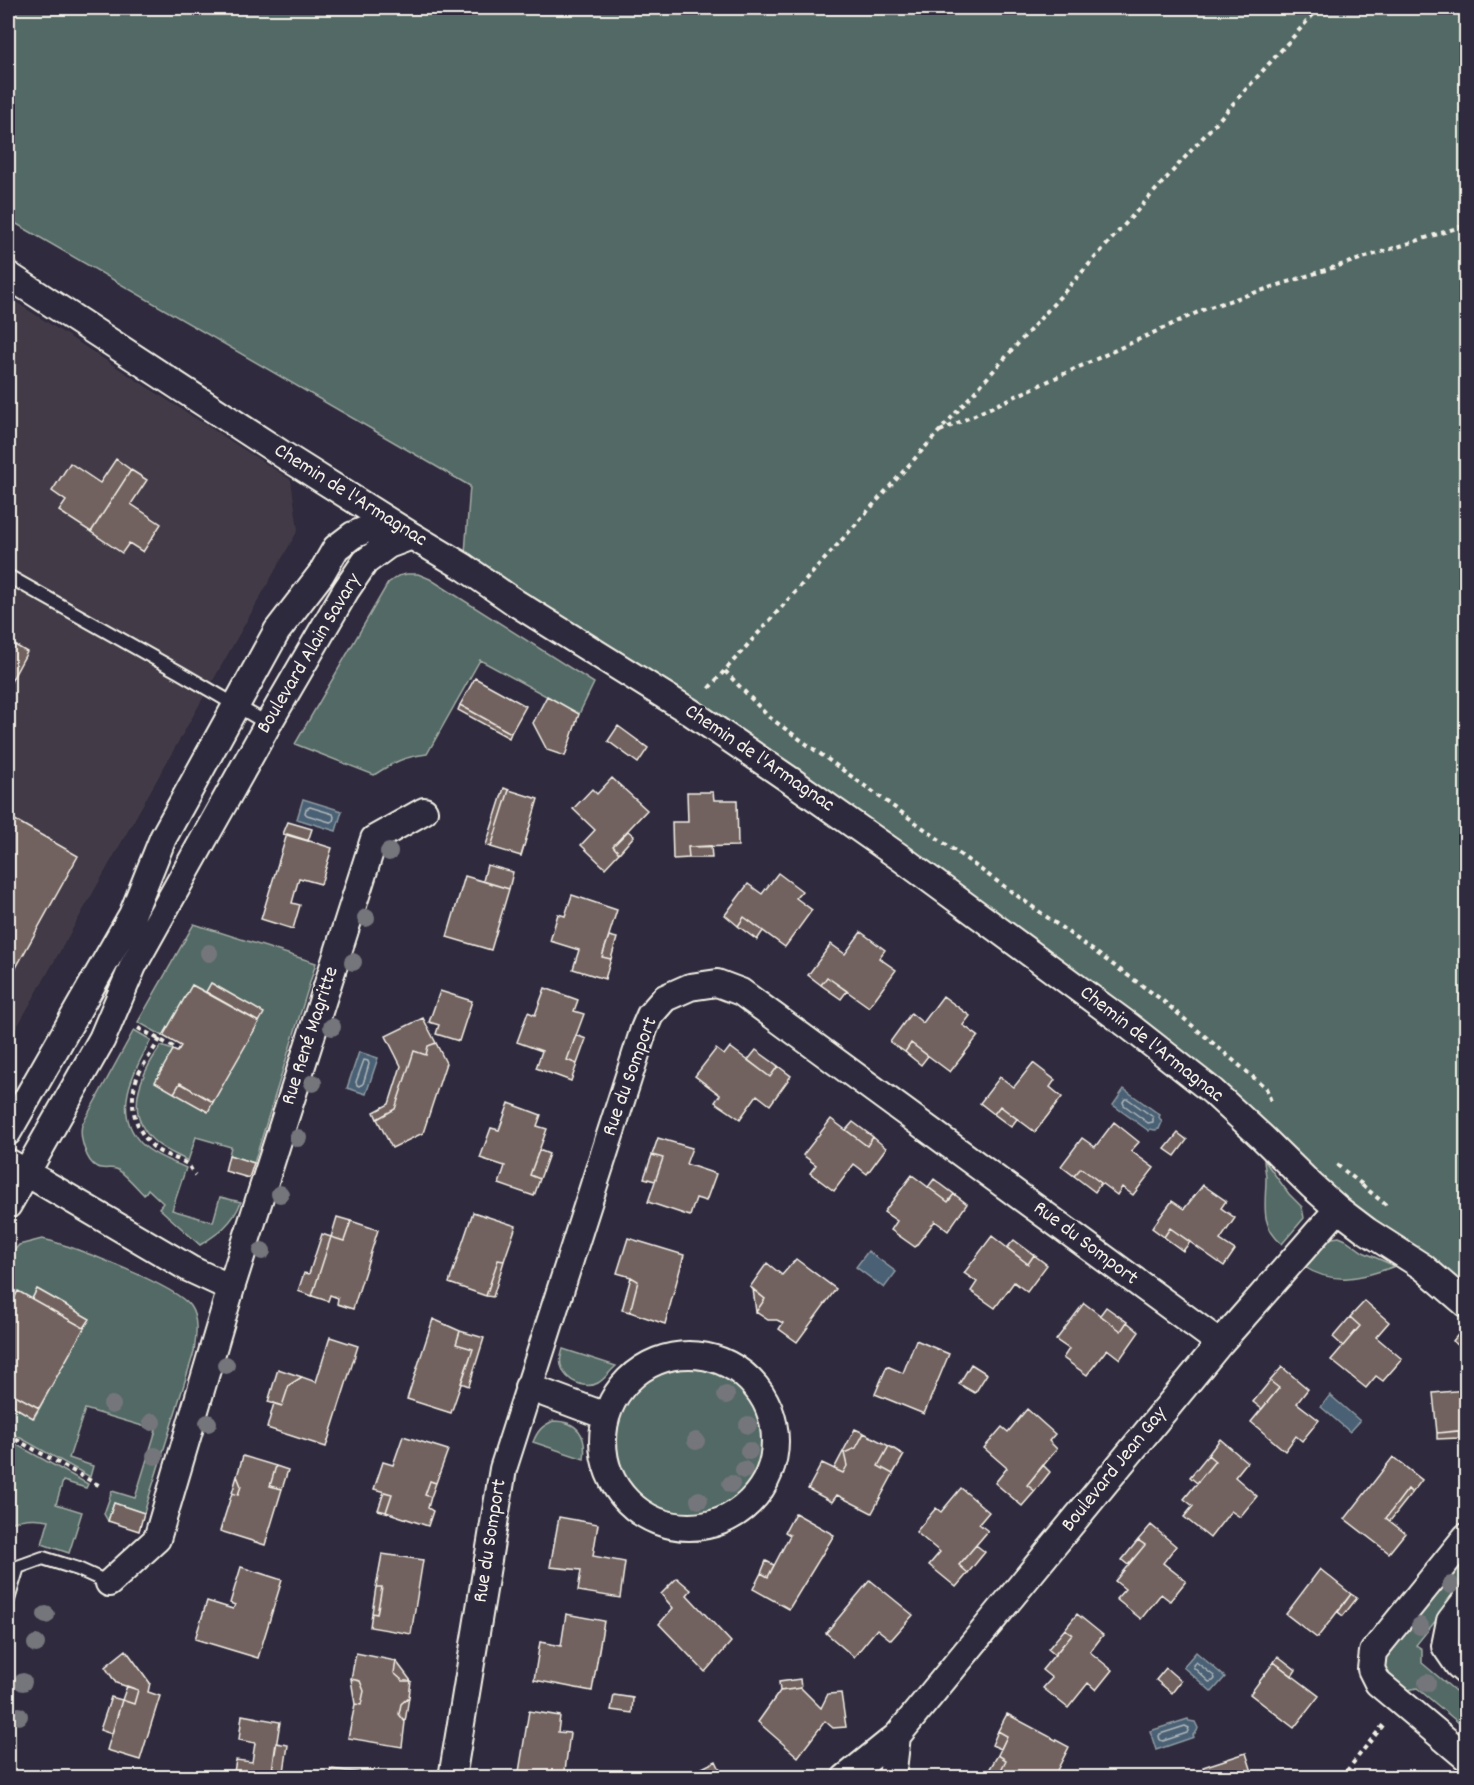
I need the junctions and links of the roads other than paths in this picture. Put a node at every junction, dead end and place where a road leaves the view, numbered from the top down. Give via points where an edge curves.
1 (8, 275) edge
2 (412, 536) junction
3 (8, 576) edge
4 (235, 706) junction
5 (268, 724) junction
6 (424, 811) dead end
7 (8, 1132) edge
8 (16, 1167) edge
9 (8, 1205) edge
10 (1338, 1209) junction
11 (231, 1288) junction
12 (1467, 1304) edge
13 (1220, 1343) junction
14 (528, 1387) junction
15 (606, 1416) junction
16 (1467, 1537) edge
17 (109, 1583) joint
18 (8, 1600) edge
19 (1467, 1600) edge
20 (1467, 1672) edge
21 (897, 1736) junction
22 (1467, 1757) edge
23 (846, 1777) edge
24 (452, 1778) edge
25 (892, 1778) edge

1 - 2 street, Chemin de l'Armagnac
2 - 4 street, Boulevard Alain Savary via 365,530 336,548 278,631
2 - 5 street, Boulevard Alain Savary via 388,544 365,562
2 - 10 street, Chemin de l'Armagnac via 689,711 892,852 1130,1026 1212,1091
3 - 4 lane
4 - 5 lane
4 - 7 street, Boulevard Alain Savary via 163,838 132,915
5 - 8 street, Boulevard Alain Savary via 133,966 102,1039
6 - 11 street, Rue René Magritte via 374,839
8 - 9 street, Boulevard Alain Savary
8 - 11 street via 190,1269
10 - 12 street, Chemin de l'Armagnac via 1424,1267
10 - 13 street, Boulevard Jean Gay
11 - 17 street, Rue René Magritte via 157,1539
13 - 14 street, Rue du Somport via 741,992 717,983 690,987 665,998 650,1015
13 - 21 street, Boulevard Jean Gay
14 - 15 street
14 - 24 street, Rue du Somport via 503,1469
15 - 15 street via 602,1446 609,1476 626,1501 650,1519 679,1528 709,1526 737,1514 759,1494 772,1467 776,1437 769,1407 753,1382 728,1363 699,1355 669,1356 641,1368 619,1389
16 - 22 street via 1373,1652 1371,1669 1378,1683
17 - 18 lane via 43,1558 18,1568
19 - 20 street via 1450,1621 1445,1646
21 - 23 street, Boulevard Jean Gay
21 - 25 street

